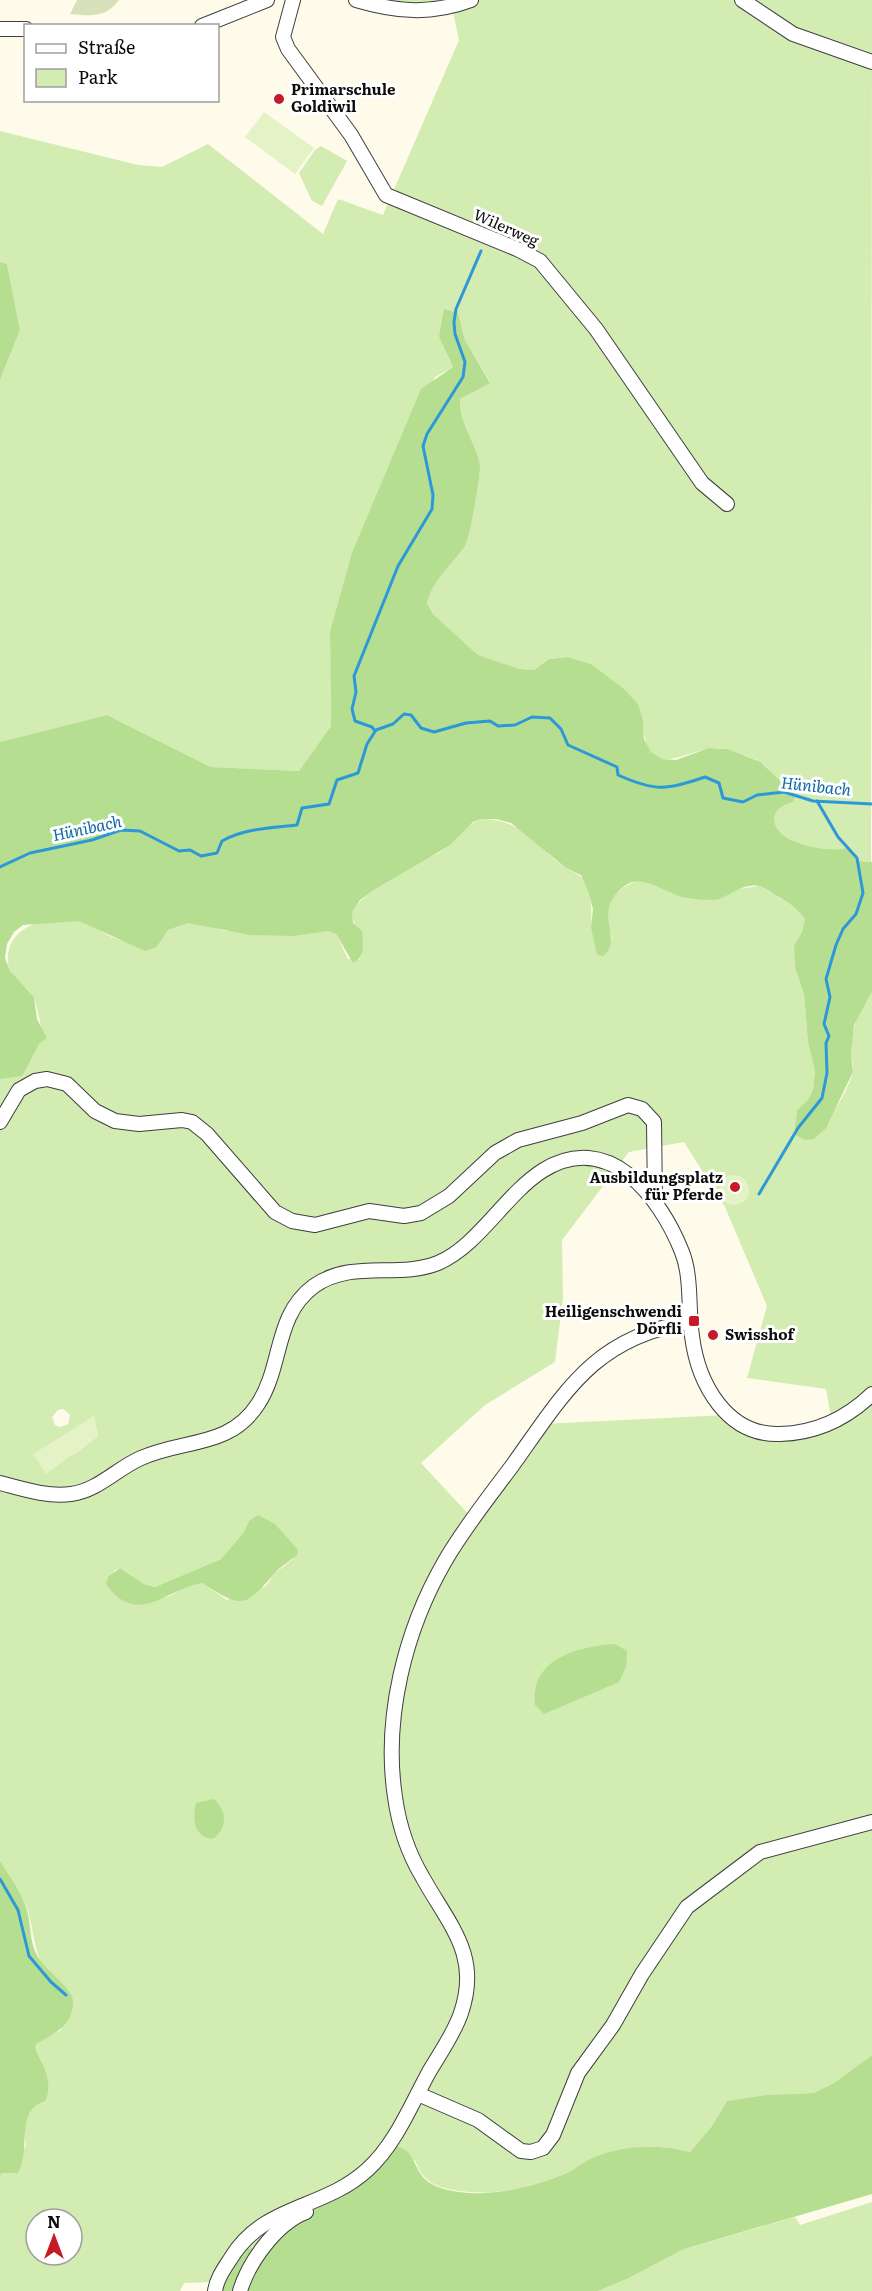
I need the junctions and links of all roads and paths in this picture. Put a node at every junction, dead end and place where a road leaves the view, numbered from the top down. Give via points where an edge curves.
1 (267, 0) edge
2 (293, 0) edge
3 (356, 0) edge
4 (471, 0) edge
5 (742, 0) edge
6 (207, 24) edge
7 (24, 28) edge
8 (0, 29) edge
9 (872, 62) edge
10 (727, 504) dead end
11 (0, 1122) edge
12 (656, 1204) junction
13 (690, 1322) junction
14 (872, 1394) edge
15 (0, 1483) edge
16 (872, 1822) edge
17 (418, 2094) junction
18 (326, 2196) junction
19 (215, 2291) edge
20 (240, 2291) edge

1 - 6 street
2 - 10 street, Wilerweg via 283,37 288,49 351,135 386,195 540,261 596,329 702,483
3 - 4 street via 419,12
5 - 9 street via 793,34
7 - 8 street
11 - 12 street via 19,1090 47,1079 67,1084 95,1111 115,1121 192,1122 275,1212 292,1221 315,1225 369,1211 404,1216 421,1213 449,1196 495,1154 518,1140 582,1123 628,1105 646,1111 654,1122
12 - 13 street via 682,1252
12 - 15 street via 637,1179 613,1164 578,1159 549,1167 455,1253 438,1263 347,1272 321,1281 307,1292 292,1309 285,1325 261,1400 235,1429 209,1441 139,1459 102,1484 73,1494 46,1494
13 - 14 street via 700,1368 714,1398 734,1421 755,1432 785,1434 820,1428 850,1413
13 - 17 street via 655,1328 620,1343 582,1373 470,1522 417,1619 403,1666 393,1723 394,1796 415,1864 449,1917 463,1949 467,1981 460,2017
16 - 17 street via 760,1852 687,1907 578,2073 553,2135 543,2148 521,2151 478,2120
17 - 18 street via 377,2160 350,2183
18 - 19 street via 278,2214 254,2229 239,2245
18 - 20 street via 317,2206 294,2217 270,2240

